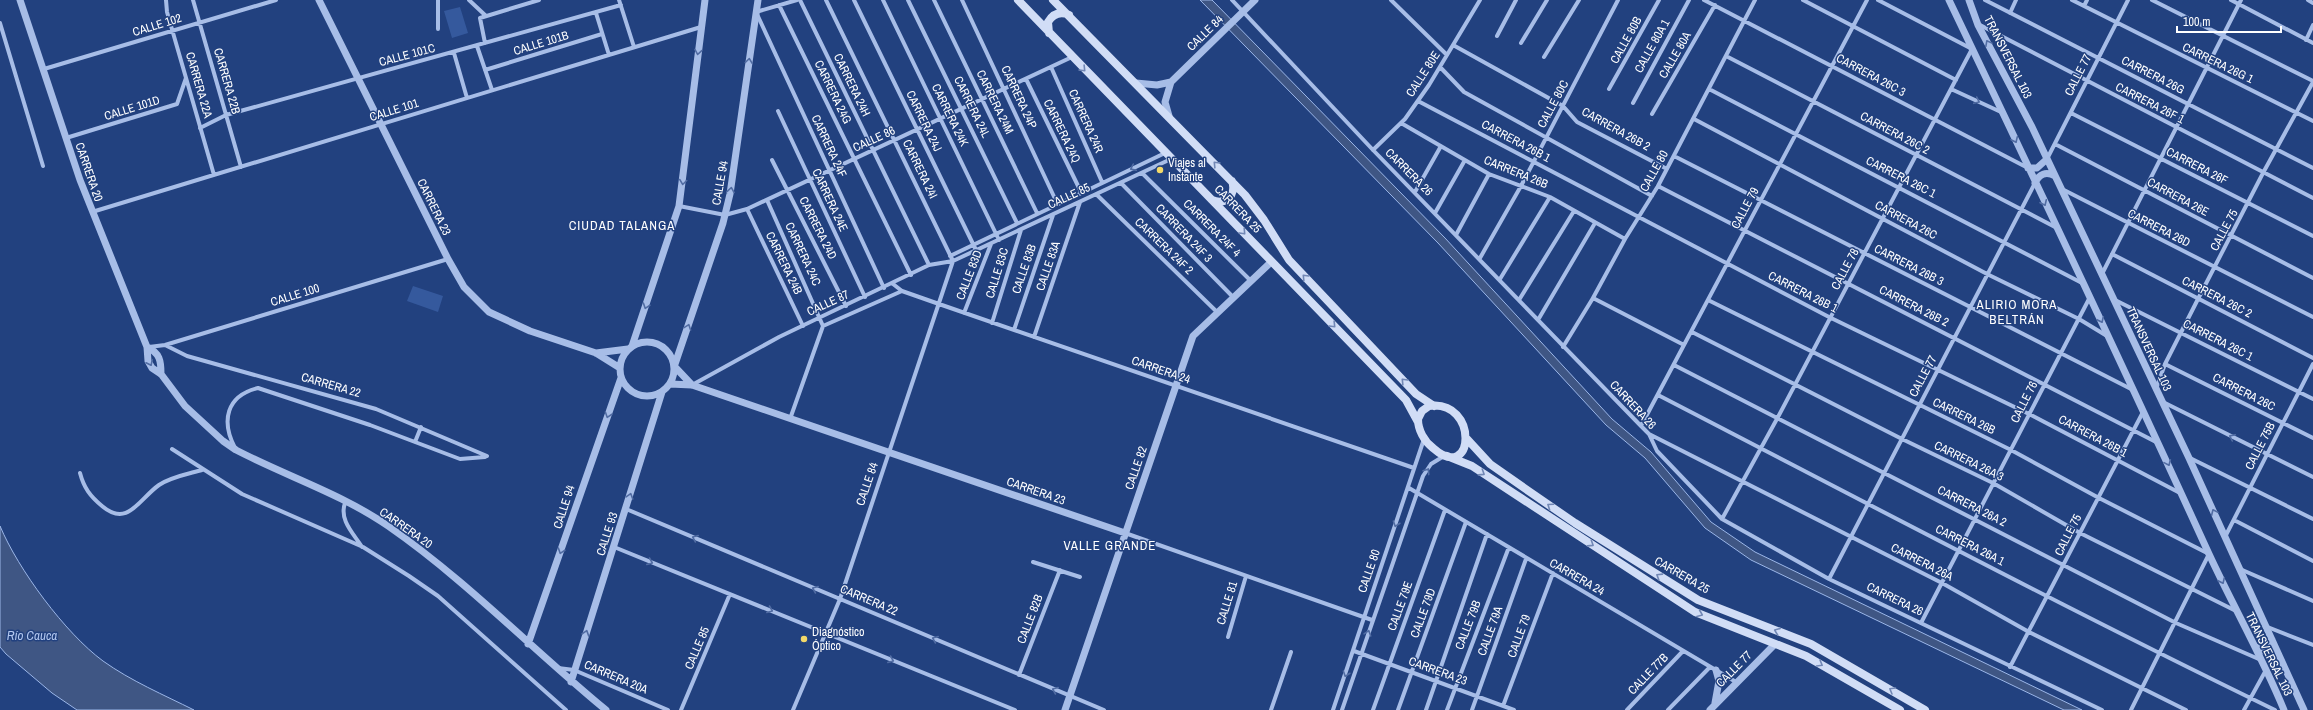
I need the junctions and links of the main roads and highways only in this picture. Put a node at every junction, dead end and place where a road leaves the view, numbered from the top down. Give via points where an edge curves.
1 (1018, 0) edge
2 (1052, 0) edge
3 (1071, 17) junction
4 (1052, 37) junction
5 (1231, 180) junction
6 (1210, 198) junction
7 (1434, 406) junction
8 (1418, 422) junction
9 (1467, 439) junction
10 (1446, 456) junction
11 (1900, 710) edge
12 (1925, 710) edge

1 - 4 main road, CARRERA 25
2 - 3 main road, CARRERA 25
3 - 4 main road via 1061,13 1050,18 1048,30
5 -> 3 main road, CARRERA 25
4 -> 6 main road, CARRERA 25
5 - 6 main road via 1234,190 1229,198 1220,202
7 -> 5 main road, CARRERA 25 via 1416,394 1289,260 1253,205
6 -> 8 main road, CARRERA 25 via 1406,400
7 - 8 main road via 1426,407
7 - 9 main road via 1455,415 1465,428
8 - 10 main road via 1424,438 1432,448
9 - 10 main road via 1461,453 1452,457
12 -> 9 main road, CARRERA 25 via 1811,644 1698,600 1530,492 1490,464
10 -> 11 main road, CARRERA 25 via 1472,466 1695,612 1806,656

